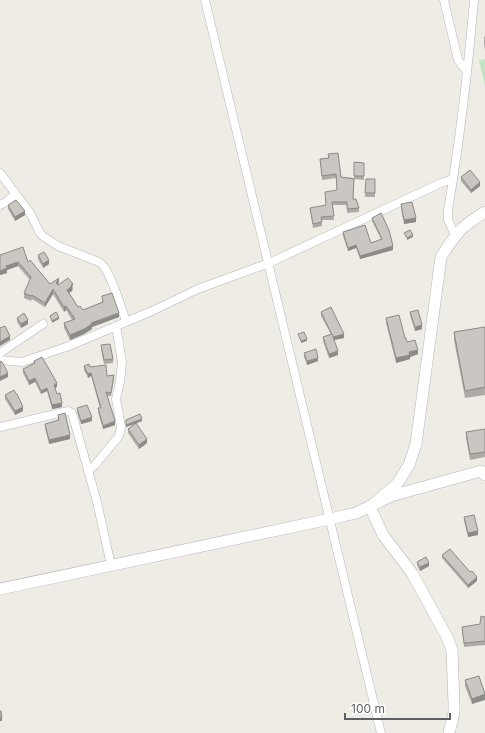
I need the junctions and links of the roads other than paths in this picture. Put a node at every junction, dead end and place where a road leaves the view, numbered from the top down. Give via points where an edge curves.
1 (205, 0) edge
2 (444, 0) edge
3 (474, 0) edge
4 (467, 72) junction
5 (0, 173) edge
6 (453, 179) junction
7 (15, 195) junction
8 (0, 205) edge
9 (485, 212) edge
10 (455, 235) junction
11 (268, 263) junction
12 (126, 321) junction
13 (43, 324) dead end
14 (116, 326) junction
15 (0, 352) edge
16 (0, 360) edge
17 (0, 427) edge
18 (88, 471) junction
19 (485, 475) edge
20 (370, 507) junction
21 (330, 519) junction
22 (111, 565) junction
23 (0, 588) edge
24 (381, 733) edge
25 (449, 733) edge

1 - 11 street
2 - 4 street via 458,60
3 - 4 street
4 - 6 street
5 - 7 street
6 - 10 street via 448,217
6 - 11 street
7 - 8 street
7 - 12 street via 30,213 40,233 50,242 103,265
9 - 10 street via 471,220
10 - 20 street via 441,257 416,444 409,465 397,484
11 - 12 street via 198,289
11 - 21 street
12 - 14 street
13 - 15 street
14 - 16 street via 28,360
14 - 18 street via 122,362 116,399 121,428 119,436
17 - 18 street via 70,412 74,416
18 - 22 street
19 - 20 street via 481,471 391,496
20 - 21 street
20 - 25 street via 383,535 412,573 452,650 454,713
21 - 22 street
21 - 24 street
22 - 23 street

